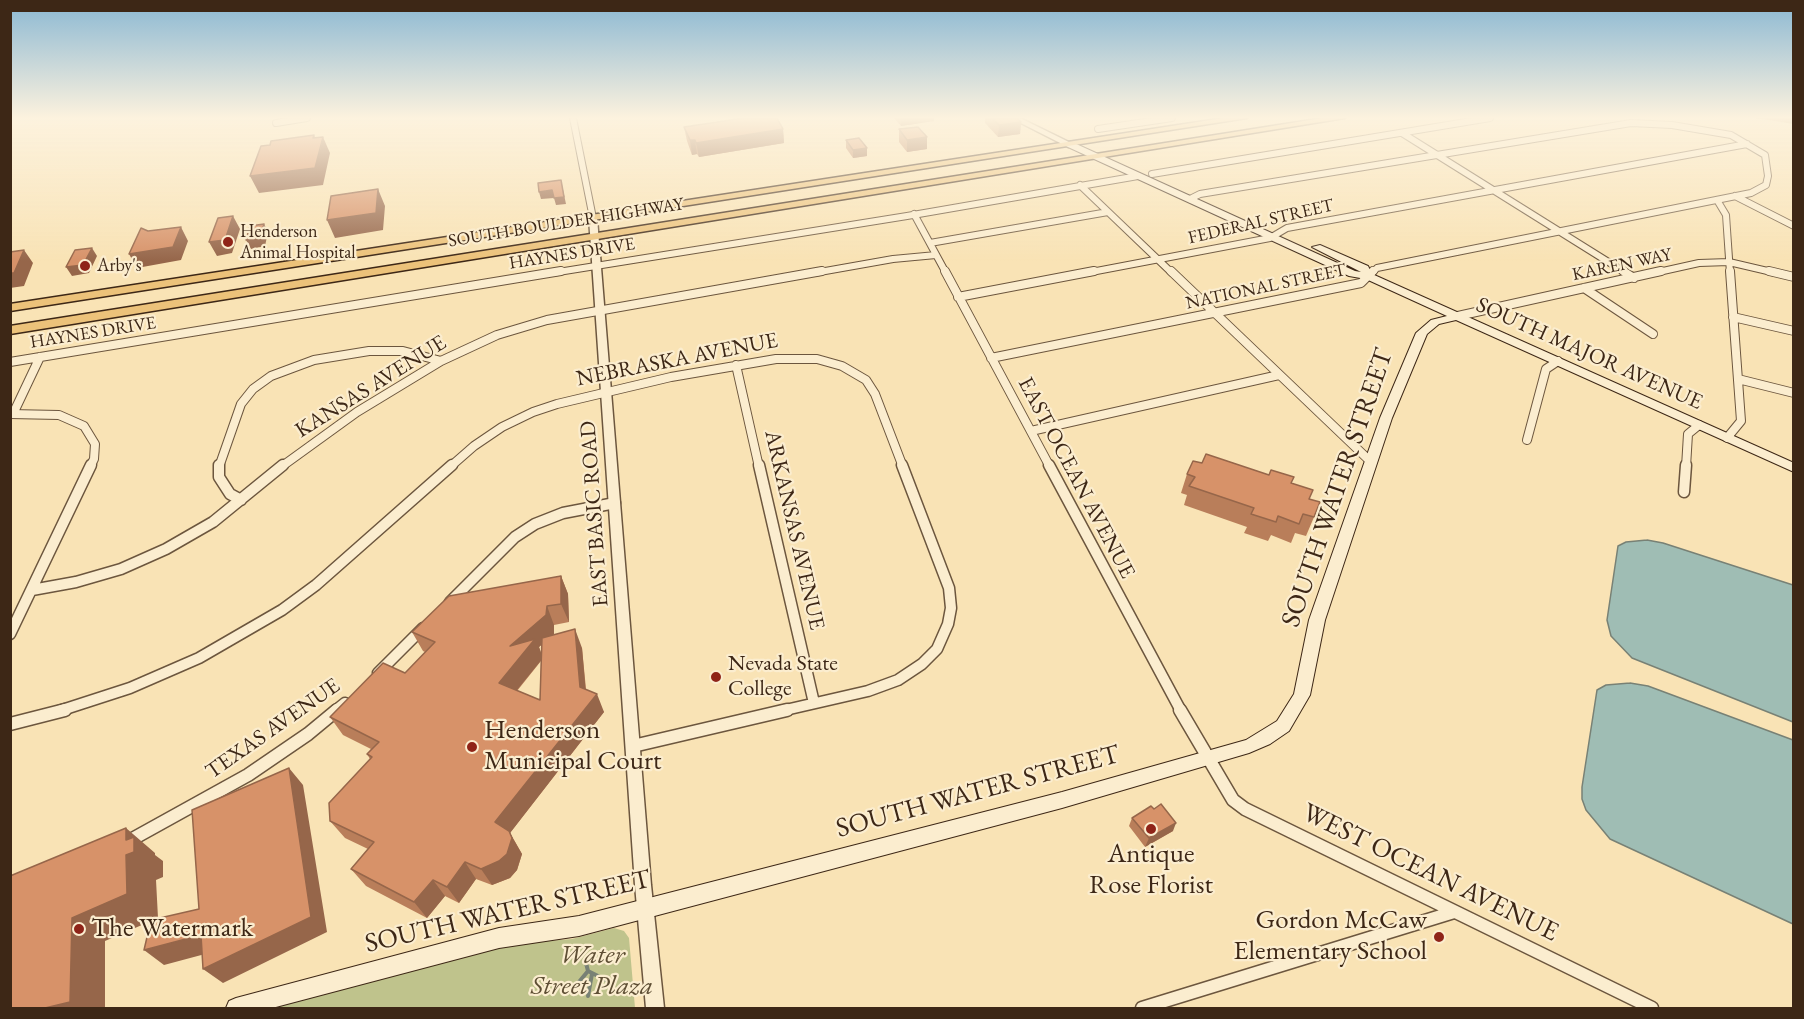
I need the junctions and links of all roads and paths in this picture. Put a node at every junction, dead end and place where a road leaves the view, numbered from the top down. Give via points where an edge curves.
1 (583, 166) edge
2 (936, 166) edge
3 (1044, 166) edge
4 (1116, 166) edge
5 (1136, 166) edge
6 (1204, 166) edge
7 (1376, 166) edge
8 (1454, 166) edge
9 (1631, 166) edge
10 (1767, 166) edge
11 (1152, 174) junction
12 (1138, 176) junction
13 (1080, 185) junction
14 (1495, 191) junction
15 (1735, 196) junction
16 (1195, 197) junction
17 (1717, 200) junction
18 (1108, 212) junction
19 (914, 214) junction
20 (593, 218) junction
21 (1794, 226) edge
22 (1283, 232) junction
23 (1559, 232) junction
24 (595, 236) junction
25 (1272, 237) junction
26 (930, 243) junction
27 (936, 255) junction
28 (1157, 259) junction
29 (1730, 262) junction
30 (598, 265) junction
31 (1368, 276) junction
32 (1794, 276) edge
33 (1634, 278) junction
34 (1584, 288) junction
35 (958, 297) junction
36 (10, 308) edge
37 (601, 310) junction
38 (1214, 313) junction
39 (1458, 316) junction
40 (1733, 317) junction
41 (10, 330) edge
42 (1794, 331) edge
43 (1653, 334) dead end
44 (40, 357) junction
45 (992, 358) junction
46 (441, 361) junction
47 (1558, 361) junction
48 (10, 362) edge
49 (736, 365) junction
50 (1279, 375) junction
51 (1738, 379) junction
52 (607, 392) junction
53 (1794, 393) edge
54 (12, 414) edge
55 (1699, 425) junction
56 (1031, 431) junction
57 (1727, 438) junction
58 (1527, 440) dead end
59 (1371, 462) junction
60 (1794, 468) edge
61 (1684, 492) dead end
62 (241, 500) junction
63 (615, 503) junction
64 (32, 590) junction
65 (445, 607) edge
66 (429, 622) edge
67 (10, 634) edge
68 (373, 678) edge
69 (357, 694) edge
70 (814, 704) junction
71 (10, 724) edge
72 (633, 746) junction
73 (1208, 759) junction
74 (118, 846) edge
75 (646, 908) junction
76 (1454, 912) junction
77 (236, 1008) edge
78 (655, 1008) edge
79 (1142, 1008) edge
80 (1652, 1008) edge

1 - 20 street, EAST BASIC ROAD
2 - 20 main road, SOUTH BOULDER HIGHWAY
3 - 24 main road, SOUTH BOULDER HIGHWAY
4 - 12 main road, SOUTH MAJOR AVENUE
5 - 11 main road, SOUTH MAJOR AVENUE
6 - 11 street
7 - 16 street
8 - 14 street
9 - 14 street, FEDERAL STREET
10 - 15 street, NATIONAL STREET via 1766,184
11 - 16 main road, SOUTH MAJOR AVENUE
12 - 13 street, HAYNES DRIVE
12 - 16 main road, SOUTH MAJOR AVENUE
13 - 18 street
13 - 19 street, HAYNES DRIVE
14 - 22 street, FEDERAL STREET via 1287,228
14 - 23 street
15 - 17 street, NATIONAL STREET
15 - 21 street
16 - 22 main road, SOUTH MAJOR AVENUE
16 - 25 main road, SOUTH MAJOR AVENUE
17 - 23 street, NATIONAL STREET
17 - 29 street via 1726,214
18 - 26 street
18 - 28 street
19 - 26 street, EAST OCEAN AVENUE
19 - 30 street, HAYNES DRIVE
20 - 24 street, EAST BASIC ROAD
20 - 36 main road, SOUTH BOULDER HIGHWAY
22 - 25 street, FEDERAL STREET
22 - 31 main road, SOUTH MAJOR AVENUE via 1364,268
23 - 31 street, NATIONAL STREET via 1377,268
23 - 33 street
24 - 30 street, EAST BASIC ROAD
24 - 41 main road, SOUTH BOULDER HIGHWAY
25 - 28 street, FEDERAL STREET
25 - 31 main road, SOUTH MAJOR AVENUE via 1353,274
26 - 27 street, EAST OCEAN AVENUE
27 - 35 street, EAST OCEAN AVENUE
27 - 37 street, KANSAS AVENUE via 893,259
28 - 35 street, FEDERAL STREET
28 - 38 street
29 - 32 street, KAREN WAY
29 - 33 street, KAREN WAY via 1699,263
29 - 40 street
30 - 37 street, EAST BASIC ROAD
30 - 44 street, HAYNES DRIVE
31 - 38 street, NATIONAL STREET via 1361,283
31 - 39 main road, SOUTH MAJOR AVENUE
33 - 34 street, KAREN WAY
34 - 39 street, KAREN WAY
34 - 43 street
35 - 45 street, EAST OCEAN AVENUE
37 - 46 street, KANSAS AVENUE via 497,335
37 - 52 street, EAST BASIC ROAD
38 - 45 street, NATIONAL STREET
38 - 50 street
39 - 47 main road, SOUTH MAJOR AVENUE
39 - 59 main road, SOUTH WATER STREET via 1435,322 1422,333
40 - 42 street
40 - 51 street
44 - 48 street, HAYNES DRIVE
44 - 54 street
45 - 56 street, EAST OCEAN AVENUE
46 - 62 street, KANSAS AVENUE via 357,412
46 - 62 street via 403,351 369,351 314,360 282,371 253,389 241,404 219,463 219,477 230,494
47 - 55 main road, SOUTH MAJOR AVENUE
47 - 58 street via 1546,369
49 - 52 street, NEBRASKA AVENUE
49 - 70 street, ARKANSAS AVENUE
49 - 70 street, NEBRASKA AVENUE via 776,359 817,359 842,366 866,380 875,394 949,588 948,624 937,649 922,664 893,682
50 - 56 street
50 - 59 street
51 - 53 street
51 - 57 street via 1741,421
52 - 63 street, EAST BASIC ROAD
52 - 71 street, NEBRASKA AVENUE via 557,404 502,428 474,446 316,585 282,610 199,658 90,702
54 - 64 street via 59,415 84,426 95,444 94,459
55 - 57 main road, SOUTH MAJOR AVENUE
55 - 61 street via 1688,434
56 - 73 street, EAST OCEAN AVENUE
57 - 60 main road, SOUTH MAJOR AVENUE
59 - 73 main road, SOUTH WATER STREET via 1317,620 1302,695 1292,714 1264,739
62 - 64 street, KANSAS AVENUE via 213,522 166,549 76,582
63 - 65 street via 562,513 535,524 515,537
63 - 72 street, EAST BASIC ROAD
64 - 67 street
66 - 68 street, TEXAS AVENUE
69 - 74 street, TEXAS AVENUE via 249,775
70 - 72 street, NEBRASKA AVENUE
72 - 75 street, EAST BASIC ROAD
73 - 75 main road, SOUTH WATER STREET
73 - 76 street, WEST OCEAN AVENUE via 1230,795 1245,809
75 - 77 main road, SOUTH WATER STREET via 567,929 499,938
75 - 78 street, EAST BASIC ROAD
76 - 79 street
76 - 80 street, WEST OCEAN AVENUE

